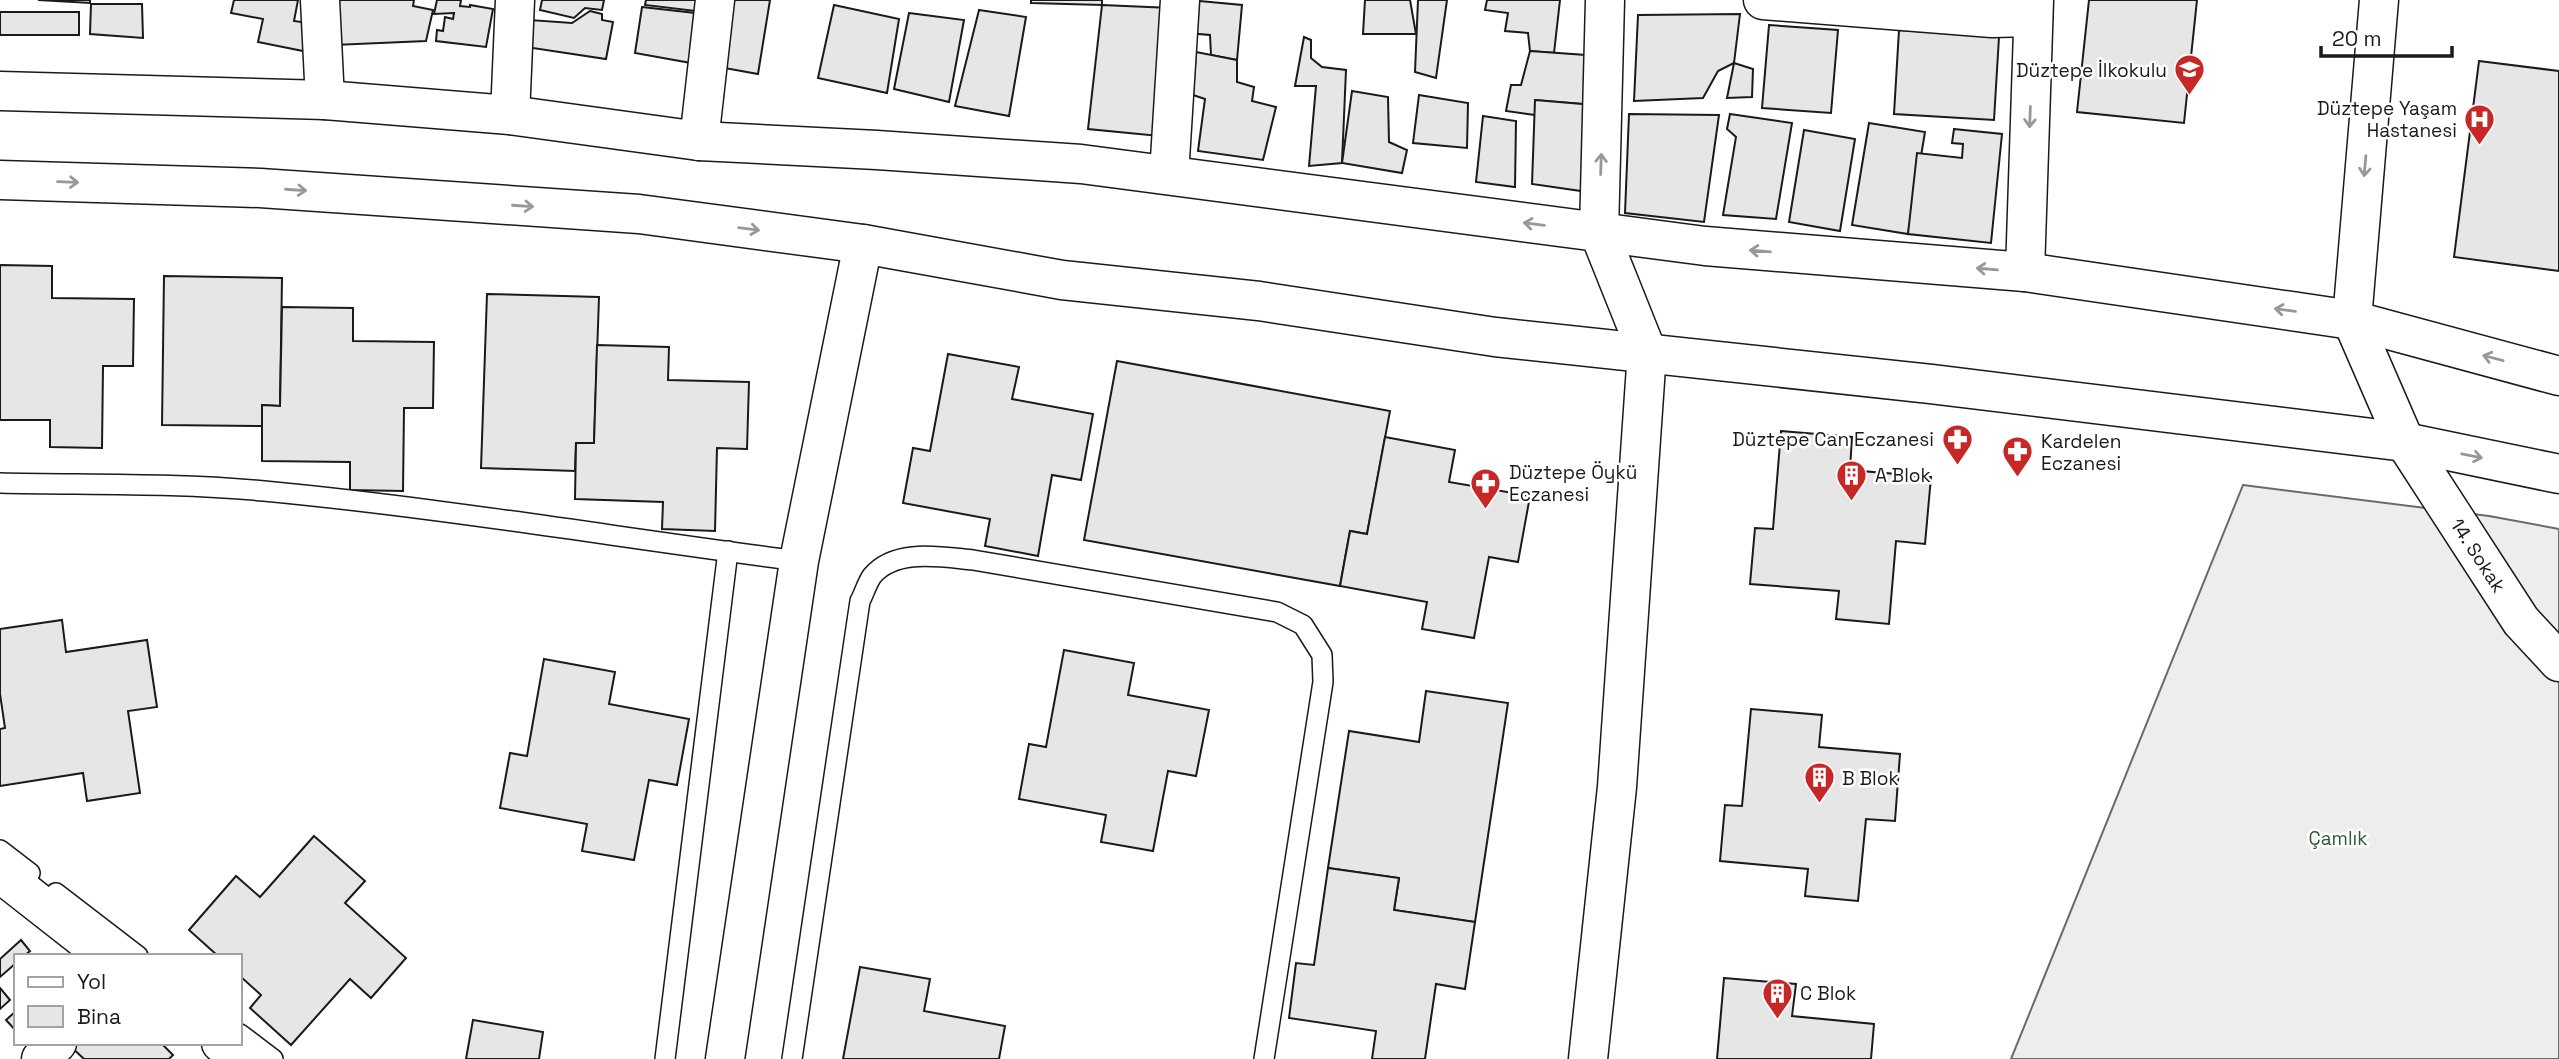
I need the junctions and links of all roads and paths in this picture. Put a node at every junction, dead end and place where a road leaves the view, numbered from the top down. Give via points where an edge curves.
1 (320, 0) edge
2 (516, 0) edge
3 (715, 0) edge
4 (1180, 0) edge
5 (1605, 0) edge
6 (1763, 0) edge
7 (2379, 0) edge
8 (2034, 8) edge
9 (0, 91) edge
10 (325, 100) junction
11 (510, 115) junction
12 (699, 141) junction
13 (1168, 175) junction
14 (0, 180) edge
15 (1599, 232) junction
16 (863, 244) junction
17 (2025, 272) junction
18 (2352, 320) junction
19 (1647, 352) junction
20 (2559, 376) edge
21 (2405, 442) junction
22 (2559, 474) edge
23 (0, 483) edge
24 (728, 551) junction
25 (799, 561) junction
26 (2559, 662) edge
27 (0, 850) edge
28 (0, 873) edge
29 (103, 954) edge
30 (135, 954) edge
31 (242, 1036) edge
32 (55, 1045) edge
33 (224, 1045) edge
34 (41, 1059) edge
35 (242, 1059) edge
36 (273, 1059) edge
37 (666, 1059) edge
38 (725, 1059) edge
39 (792, 1059) edge
40 (1264, 1059) edge
41 (1588, 1059) edge

1 - 10 main road
2 - 11 main road
3 - 12 main road
4 - 13 main road
15 -> 5 main road
6 - 8 main road via 1992,18
7 -> 18 main road
8 -> 17 main road
9 - 10 main road
10 - 11 main road
11 - 12 main road
12 - 13 main road via 1054,162
15 -> 13 main road
14 -> 16 main road via 260,188 639,214
17 -> 15 main road via 1705,246
15 - 19 main road
16 - 19 main road via 1062,280 1259,301 1495,337
16 - 25 main road
18 -> 17 main road
20 -> 18 main road
18 - 21 main road, 14. Sokak
19 - 21 main road
19 - 41 main road via 1617,787
21 -> 22 main road
21 - 26 main road, 14. Sokak via 2521,621
23 - 24 lane via 264,491
24 - 25 lane
24 - 37 lane
25 - 38 main road
27 - 30 lane
28 - 29 main road
31 - 36 lane
32 - 34 main road
33 - 35 main road
39 - 40 lane via 860,601 872,576 891,561 926,556 1277,612 1303,625 1322,655 1323,682

